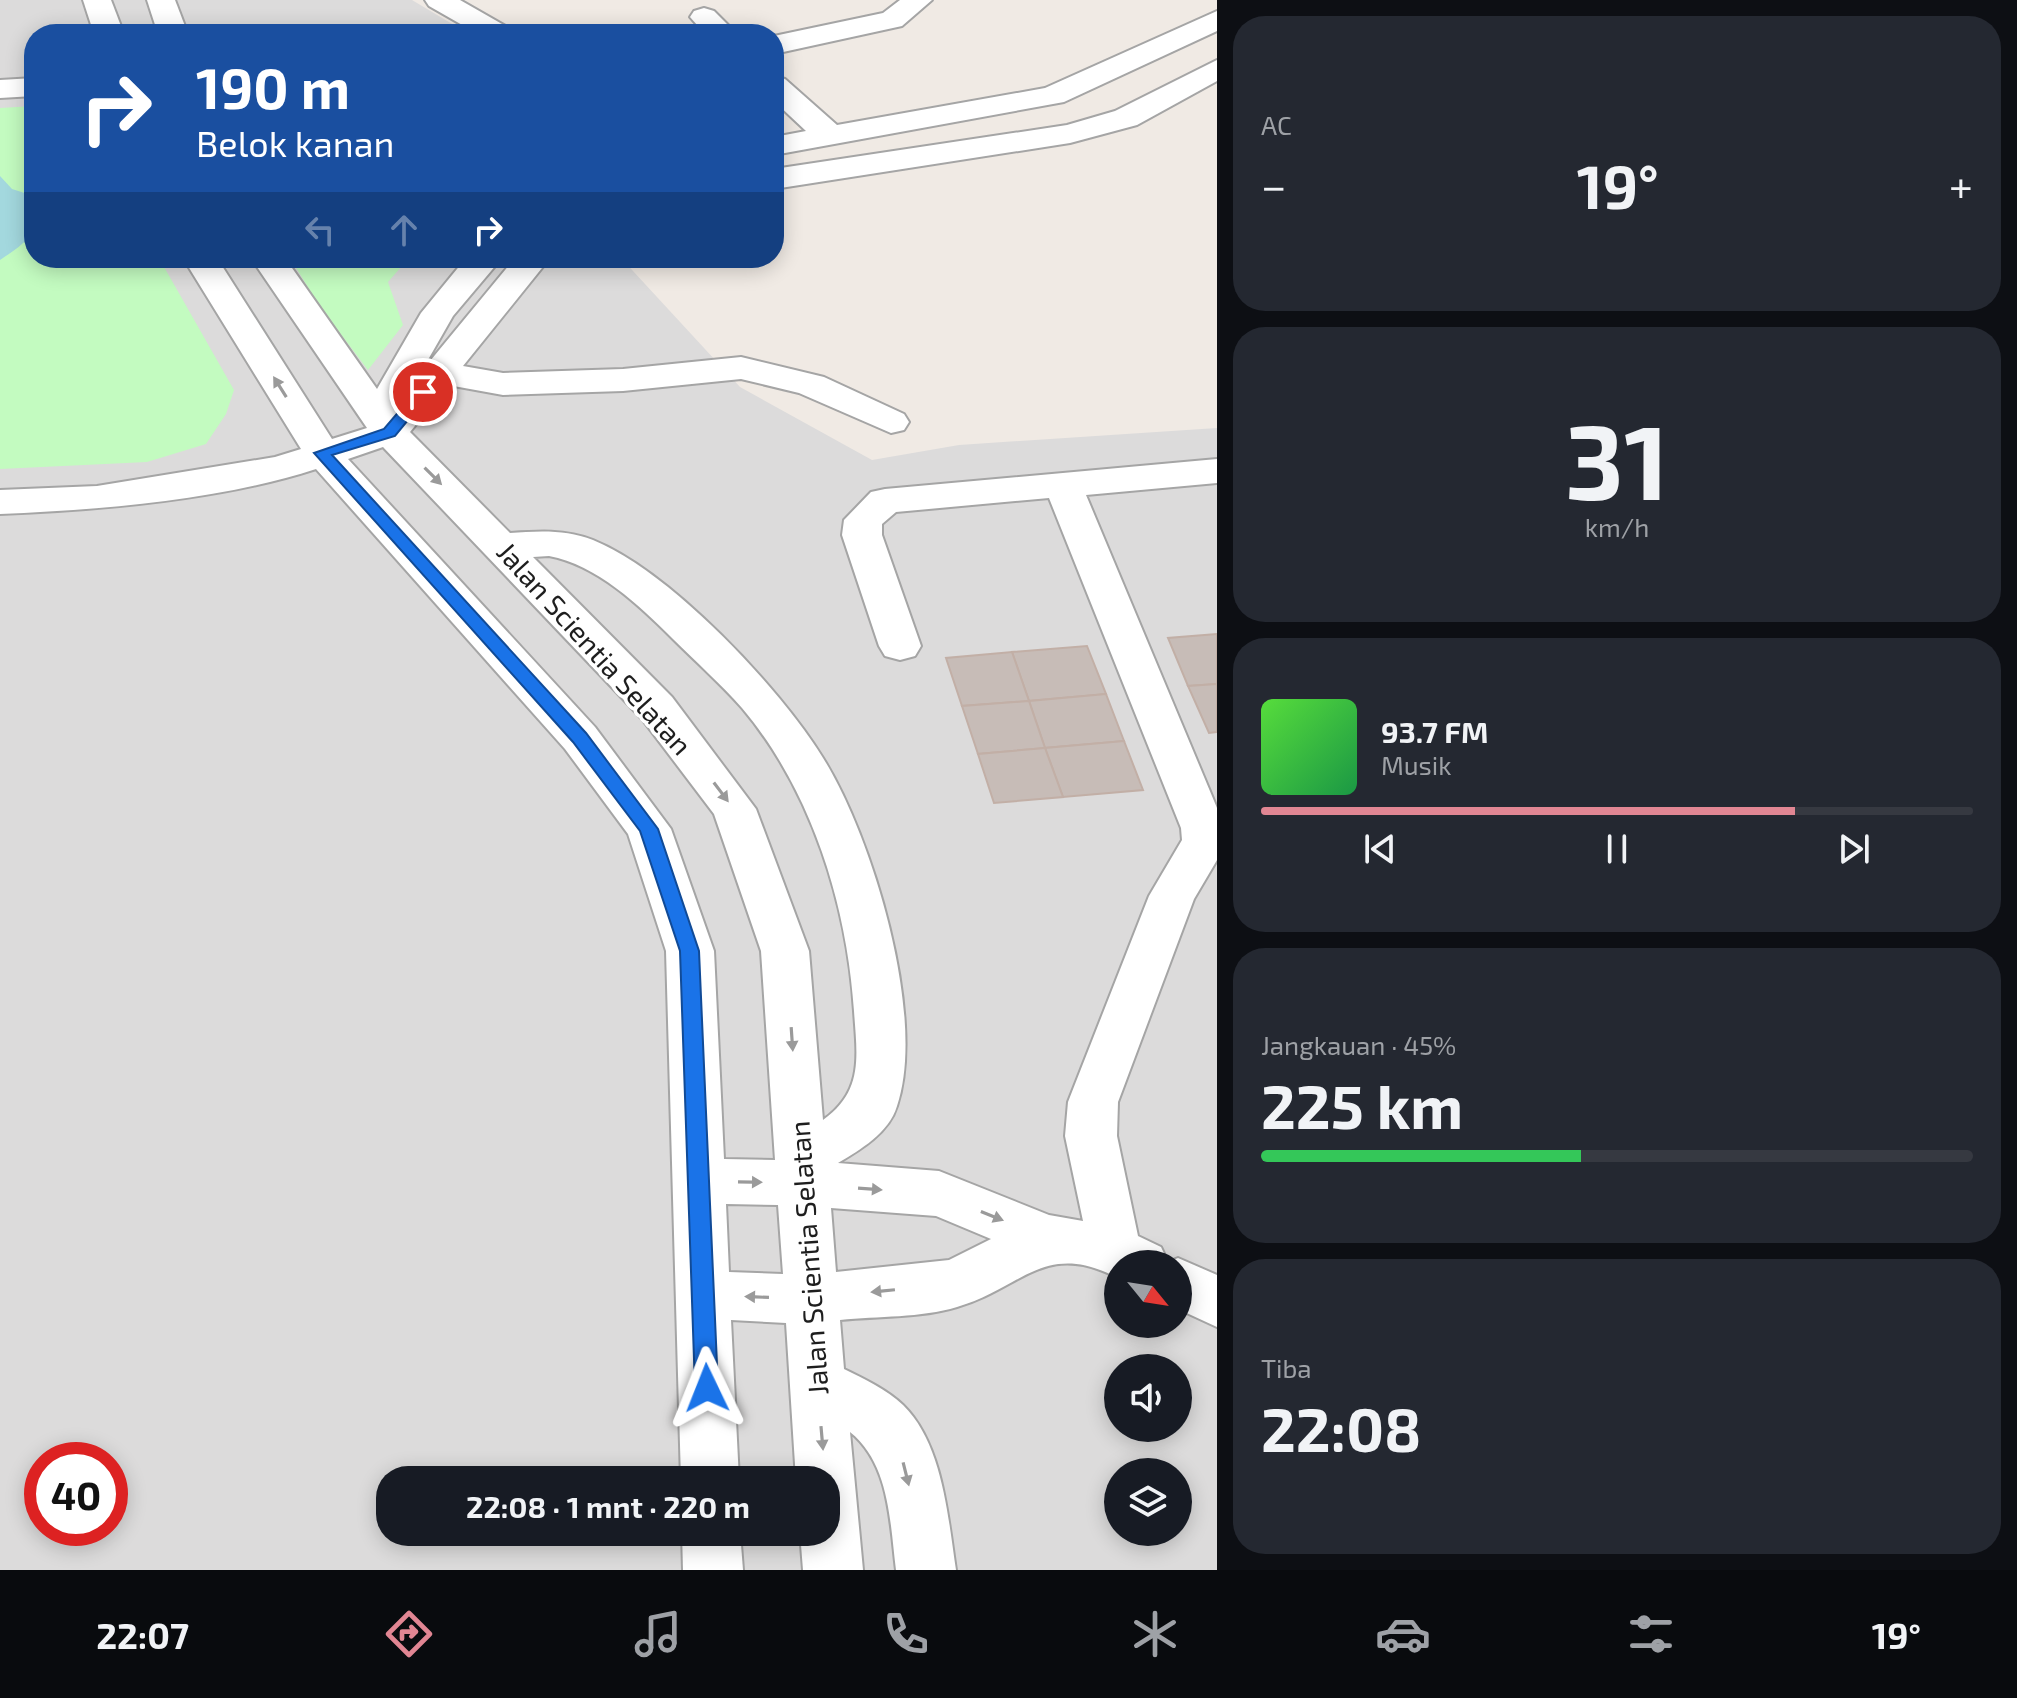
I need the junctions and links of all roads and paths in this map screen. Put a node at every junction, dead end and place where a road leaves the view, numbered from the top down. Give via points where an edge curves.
1 (97, 0) edge
2 (161, 0) edge
3 (439, 0) edge
4 (918, 0) edge
5 (1217, 20) edge
6 (105, 24) edge
7 (169, 24) edge
8 (481, 24) edge
9 (784, 43) edge
10 (1217, 69) edge
11 (784, 94) edge
12 (831, 137) junction
13 (784, 144) edge
14 (784, 177) edge
15 (206, 268) edge
16 (275, 268) edge
17 (476, 268) edge
18 (525, 268) edge
19 (439, 373) junction
20 (891, 422) dead end
21 (386, 426) junction
22 (322, 453) junction
23 (1217, 471) edge
24 (1062, 483) junction
25 (0, 502) edge
26 (503, 546) junction
27 (900, 646) dead end
28 (801, 1171) junction
29 (699, 1181) junction
30 (1046, 1238) junction
31 (1127, 1250) edge
32 (1104, 1251) edge
33 (1192, 1289) edge
34 (704, 1295) junction
35 (810, 1299) junction
36 (1217, 1302) edge
37 (817, 1383) junction
38 (710, 1466) edge
39 (824, 1466) edge
40 (712, 1546) edge
41 (831, 1546) edge
42 (713, 1570) edge
43 (833, 1570) edge
44 (926, 1570) edge

1 - 6 street
2 - 7 street
3 - 8 street
4 - 9 street via 892,20
5 - 12 street via 1053,96
10 - 14 street via 1126,118 1070,134
11 - 12 street
12 - 13 street
22 -> 15 street
16 - 21 street, Jalan Scientia Selatan
17 - 21 street via 438,312 399,375
18 - 19 street
19 - 20 street via 503,384 623,380 745,364 811,385
19 - 21 street
21 - 22 street
21 -> 26 street, Jalan Scientia Selatan
22 - 25 street via 280,468 97,498
22 - 29 street via 580,738 649,829 690,951
23 - 24 street
24 - 27 street via 885,501 870,511 862,535
24 - 31 street via 1205,841 1172,896 1093,1102 1091,1136
26 -> 28 street, Jalan Scientia Selatan via 657,708 734,809 785,951
26 - 28 street via 549,543 580,549 651,593 757,698 807,768 842,842 861,914 875,971 882,1062 872,1107
29 -> 28 street
28 -> 30 street via 939,1194
28 - 35 street, Jalan Scientia Selatan
29 - 34 street
30 - 32 street
30 -> 35 street via 955,1284
33 - 36 street
35 -> 34 street
34 - 38 street
35 - 37 street, Jalan Scientia Selatan
37 -> 39 street, Jalan Scientia Selatan
37 -> 44 street via 885,1426 900,1448
40 - 42 street
41 - 43 street

